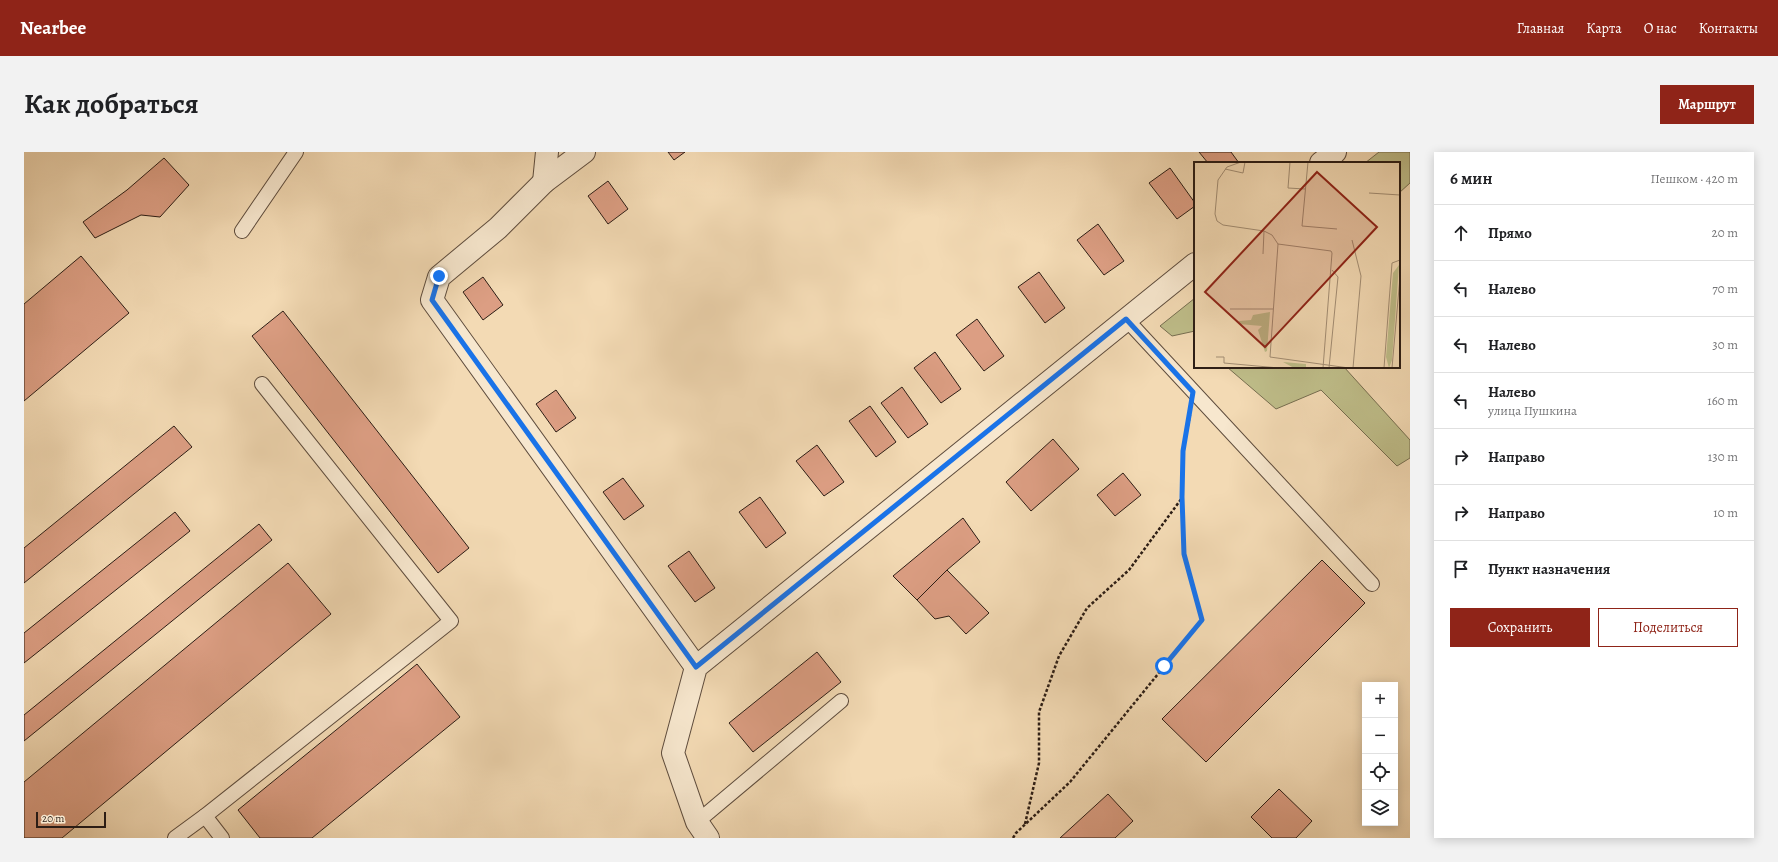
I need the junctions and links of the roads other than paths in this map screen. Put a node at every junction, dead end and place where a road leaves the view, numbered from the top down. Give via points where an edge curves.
1 (296, 152) edge
2 (547, 152) edge
3 (584, 152) edge
4 (1335, 152) edge
5 (1322, 162) edge
6 (544, 182) junction
7 (242, 231) dead end
8 (1194, 265) edge
9 (1126, 319) junction
10 (262, 384) dead end
11 (1372, 584) dead end
12 (696, 667) junction
13 (841, 701) dead end
14 (205, 816) junction
15 (703, 830) edge
16 (175, 838) edge
17 (222, 838) edge

1 - 7 lane
2 - 6 street
3 - 6 street
4 - 5 street
6 - 12 street via 498,228 439,276 432,300
8 - 9 street
9 - 11 lane
9 - 12 street
10 - 14 lane via 451,621
12 - 15 street via 672,753
13 - 15 lane
14 - 16 lane
14 - 17 lane

